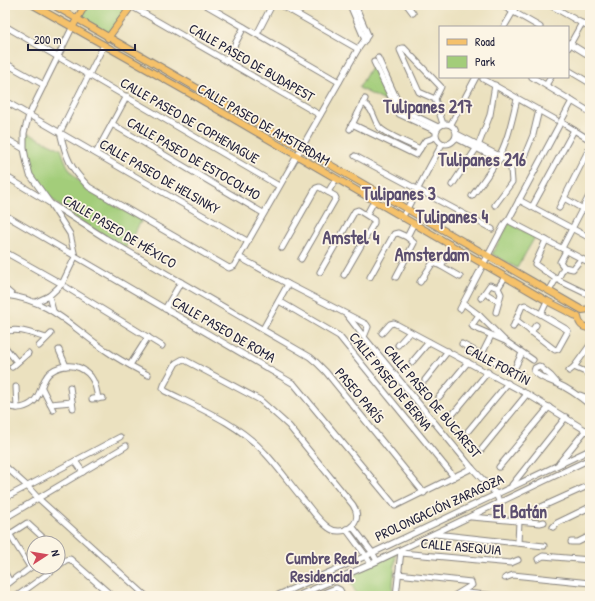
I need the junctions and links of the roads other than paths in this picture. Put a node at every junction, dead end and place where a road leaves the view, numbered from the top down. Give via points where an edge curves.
1 (32, 5) edge
2 (53, 5) edge
3 (85, 5) edge
4 (132, 5) edge
5 (206, 5) edge
6 (272, 5) edge
7 (281, 5) edge
8 (350, 5) edge
9 (355, 5) edge
10 (407, 5) edge
11 (517, 5) edge
12 (550, 5) edge
13 (503, 6) dead end
14 (60, 7) edge
15 (288, 7) edge
16 (513, 12) junction
17 (413, 14) dead end
18 (77, 18) junction
19 (582, 23) junction
20 (5, 26) edge
21 (505, 26) edge
22 (538, 26) edge
23 (244, 27) junction
24 (72, 28) junction
25 (590, 28) edge
26 (257, 34) junction
27 (109, 36) junction
28 (365, 40) junction
29 (104, 45) junction
30 (569, 45) edge
31 (358, 49) junction
32 (58, 56) junction
33 (590, 56) edge
34 (376, 60) dead end
35 (226, 61) junction
36 (5, 63) edge
37 (569, 71) edge
38 (89, 74) junction
39 (475, 78) edge
40 (483, 78) dead end
41 (534, 78) edge
42 (550, 78) edge
43 (339, 82) junction
44 (590, 83) edge
45 (44, 85) junction
46 (495, 85) junction
47 (546, 85) junction
48 (127, 96) junction
49 (435, 99) junction
50 (517, 99) junction
51 (5, 101) edge
52 (572, 101) junction
53 (539, 110) junction
54 (590, 112) edge
55 (29, 115) junction
56 (320, 115) junction
57 (559, 121) junction
58 (112, 124) junction
59 (451, 124) junction
60 (439, 127) junction
61 (574, 130) junction
62 (60, 132) junction
63 (456, 136) junction
64 (436, 137) junction
65 (5, 138) edge
66 (590, 140) edge
67 (442, 144) junction
68 (477, 147) junction
69 (590, 147) edge
70 (302, 148) junction
71 (24, 149) junction
72 (420, 149) junction
73 (96, 153) junction
74 (297, 156) junction
75 (355, 156) dead end
76 (499, 158) junction
77 (513, 165) junction
78 (5, 176) edge
79 (336, 179) junction
80 (452, 185) dead end
81 (279, 186) junction
82 (417, 189) junction
83 (328, 192) junction
84 (590, 194) edge
85 (472, 196) dead end
86 (564, 198) junction
87 (519, 200) junction
88 (374, 201) junction
89 (50, 202) junction
90 (495, 205) dead end
91 (532, 207) junction
92 (559, 208) dead end
93 (408, 209) junction
94 (582, 209) junction
95 (263, 213) junction
96 (590, 213) edge
97 (367, 214) junction
98 (5, 216) edge
99 (402, 218) junction
100 (509, 219) junction
101 (413, 225) junction
102 (572, 228) junction
103 (492, 229) dead end
104 (407, 237) junction
105 (590, 238) edge
106 (546, 240) junction
107 (247, 241) junction
108 (452, 247) junction
109 (282, 248) dead end
110 (564, 250) junction
111 (5, 252) edge
112 (488, 255) junction
113 (75, 256) junction
114 (239, 257) junction
115 (581, 258) junction
116 (301, 259) dead end
117 (498, 260) junction
118 (590, 263) edge
119 (483, 265) junction
120 (441, 266) junction
121 (564, 267) junction
122 (493, 270) junction
123 (320, 272) dead end
124 (344, 275) dead end
125 (370, 277) dead end
126 (396, 277) dead end
127 (460, 277) dead end
128 (505, 277) junction
129 (557, 279) junction
130 (181, 282) junction
131 (420, 282) dead end
132 (288, 284) junction
133 (64, 286) junction
134 (5, 290) edge
135 (499, 290) junction
136 (549, 291) junction
137 (588, 291) edge
138 (485, 293) junction
139 (5, 295) edge
140 (13, 296) junction
141 (48, 296) junction
142 (481, 298) dead end
143 (279, 301) junction
144 (498, 301) junction
145 (36, 302) junction
146 (547, 302) junction
147 (463, 303) junction
148 (165, 309) junction
149 (460, 309) dead end
150 (582, 310) junction
151 (590, 310) edge
152 (53, 311) junction
153 (496, 312) dead end
154 (541, 314) junction
155 (347, 315) junction
156 (478, 315) junction
157 (578, 317) junction
158 (516, 320) junction
159 (536, 325) dead end
160 (513, 327) dead end
161 (590, 328) edge
162 (263, 329) junction
163 (5, 332) edge
164 (382, 332) dead end
165 (410, 332) junction
166 (531, 332) junction
167 (51, 334) dead end
168 (491, 336) junction
169 (148, 337) junction
170 (364, 337) junction
171 (46, 338) junction
172 (504, 340) junction
173 (429, 342) junction
174 (462, 344) dead end
175 (590, 345) edge
176 (39, 346) dead end
177 (162, 346) dead end
178 (398, 346) dead end
179 (5, 347) edge
180 (59, 350) dead end
181 (448, 351) junction
182 (522, 353) junction
183 (28, 354) dead end
184 (482, 354) junction
185 (532, 360) dead end
186 (17, 362) junction
187 (412, 362) dead end
188 (468, 362) junction
189 (130, 365) junction
190 (66, 366) junction
191 (12, 367) dead end
192 (574, 367) junction
193 (569, 371) dead end
194 (488, 372) junction
195 (513, 372) junction
196 (590, 374) edge
197 (148, 375) dead end
198 (524, 377) dead end
199 (425, 380) dead end
200 (508, 383) junction
201 (557, 383) dead end
202 (16, 387) dead end
203 (70, 387) dead end
204 (42, 388) junction
205 (527, 394) junction
206 (576, 394) junction
207 (439, 397) dead end
208 (97, 399) dead end
209 (590, 399) edge
210 (72, 402) junction
211 (50, 404) junction
212 (5, 405) edge
213 (590, 405) edge
214 (550, 407) junction
215 (17, 408) junction
216 (74, 408) dead end
217 (53, 410) dead end
218 (453, 414) dead end
219 (566, 417) junction
220 (468, 431) dead end
221 (588, 432) edge
222 (120, 437) dead end
223 (126, 446) dead end
224 (482, 449) dead end
225 (590, 450) edge
226 (590, 459) edge
227 (75, 461) junction
228 (557, 465) junction
229 (5, 466) edge
230 (499, 467) dead end
231 (472, 468) junction
232 (83, 472) junction
233 (540, 473) junction
234 (454, 477) junction
235 (544, 481) junction
236 (590, 485) edge
237 (27, 486) junction
238 (508, 488) junction
239 (424, 493) junction
240 (496, 494) junction
241 (5, 497) edge
242 (511, 498) junction
243 (39, 499) junction
244 (500, 503) junction
245 (590, 507) edge
246 (530, 512) dead end
247 (469, 517) junction
248 (5, 518) edge
249 (519, 521) junction
250 (544, 522) dead end
251 (5, 526) edge
252 (352, 526) junction
253 (553, 527) dead end
254 (346, 529) junction
255 (37, 531) junction
256 (10, 534) junction
257 (434, 534) junction
258 (39, 535) edge
259 (41, 535) edge
260 (590, 536) edge
261 (571, 542) dead end
262 (518, 543) junction
263 (367, 545) junction
264 (544, 546) dead end
265 (382, 547) junction
266 (361, 549) junction
267 (401, 551) junction
268 (372, 552) junction
269 (366, 556) junction
270 (386, 556) junction
271 (26, 557) edge
272 (538, 559) dead end
273 (66, 560) edge
274 (518, 560) dead end
275 (590, 560) edge
276 (377, 561) junction
277 (371, 564) junction
278 (26, 570) edge
279 (5, 573) edge
280 (398, 574) junction
281 (46, 575) edge
282 (317, 577) junction
283 (505, 578) dead end
284 (10, 582) junction
285 (590, 583) edge
286 (321, 585) junction
287 (5, 586) edge
288 (324, 592) junction
289 (467, 593) dead end
290 (17, 596) edge
291 (112, 596) edge
292 (146, 596) edge
293 (276, 596) edge
294 (297, 596) edge
295 (316, 596) edge
296 (343, 596) edge
297 (396, 596) edge
298 (405, 596) edge
299 (454, 596) edge
300 (497, 596) edge

1 - 24 main road, CALLE PASEO DE AMSTERDAM
2 - 14 main road, CALLE PASEO DE AMSTERDAM
3 - 18 main road, CALLE PASEO DE MÉXICO
4 - 27 main road
4 - 35 street, CALLE PASEO DE BUDAPEST
5 - 23 street
6 - 26 street
7 - 15 street
8 - 28 street
9 - 28 street via 368,35
10 - 17 street
11 - 16 street
12 - 19 street
13 - 16 street
14 - 18 main road, CALLE PASEO DE AMSTERDAM
15 - 31 street
16 - 21 street
16 - 22 street
18 - 24 main road, CALLE PASEO DE MÉXICO
18 - 27 main road, CALLE PASEO DE AMSTERDAM
19 - 25 street
19 - 30 street
20 - 32 street, CALLE PASEO DE COPHENAGUE
23 - 26 street
23 - 35 street
24 - 29 main road, CALLE PASEO DE AMSTERDAM
24 - 32 street, CALLE PASEO DE MÉXICO
26 - 43 street
27 - 29 main road
27 - 70 main road, CALLE PASEO DE AMSTERDAM
28 - 31 street
29 - 38 street
29 - 74 main road, CALLE PASEO DE AMSTERDAM
30 - 33 street
31 - 43 street
32 - 38 street, CALLE PASEO DE COPHENAGUE
32 - 45 street, CALLE PASEO DE MÉXICO
34 - 60 street via 403,110
35 - 56 street, CALLE PASEO DE BUDAPEST
36 - 45 street
37 - 44 street
38 - 48 street, CALLE PASEO DE COPHENAGUE
38 - 62 street
39 - 59 street
40 - 46 street
41 - 47 street
42 - 47 street
43 - 56 street
45 - 55 street, CALLE PASEO DE MÉXICO
46 - 50 street
46 - 68 street via 490,115
47 - 52 street
48 - 58 street
48 - 81 street, CALLE PASEO DE COPHENAGUE
49 - 49 street via 440,85 402,48 400,50 419,92
49 - 60 street
50 - 53 street
50 - 76 street
51 - 55 street, CALLE PASEO DE HELSINKY
52 - 54 street
52 - 57 street
53 - 57 street
53 - 77 street via 524,157
55 - 62 street, CALLE PASEO DE HELSINKY
55 - 71 street, CALLE PASEO DE MÉXICO via 24,133
56 - 70 street
57 - 61 street
57 - 87 street
58 - 73 street
58 - 95 street, CALLE PASEO DE ESTOCOLMO
59 - 60 street
59 - 63 street via 456,129
60 - 64 street
61 - 66 street
61 - 91 street
62 - 73 street, CALLE PASEO DE HELSINKY
62 - 114 street, CALLE PASEO DE MÉXICO via 69,163 88,187 229,268 234,266
63 - 67 street via 451,143
63 - 68 street
64 - 67 street
64 - 72 street via 425,141
65 - 71 street
67 - 82 street
68 - 76 street
68 - 80 street
69 - 86 street
70 - 74 street
70 - 93 main road, CALLE PASEO DE AMSTERDAM
71 - 89 street, CALLE PASEO DE MÉXICO via 30,175
72 - 72 street via 382,130 364,101 351,126 416,155
73 - 107 street, CALLE PASEO DE HELSINKY
74 - 79 main road, CALLE PASEO DE AMSTERDAM
74 - 81 street
75 - 82 street
76 - 77 street
76 - 85 street
77 - 90 street via 512,182
78 - 89 street
79 - 83 street
79 - 88 main road, CALLE PASEO DE AMSTERDAM
81 - 95 street
82 - 93 street
82 - 103 street
83 - 109 street via 319,186 316,188
83 - 116 street via 335,196 335,200
84 - 94 street
86 - 92 street
86 - 94 street
87 - 91 street
87 - 100 street
88 - 97 street
88 - 99 main road, CALLE PASEO DE AMSTERDAM
89 - 113 street via 70,234
89 - 130 street, CALLE PASEO DE MÉXICO via 105,238
91 - 102 street
93 - 99 street
93 - 112 main road, CALLE PASEO DE AMSTERDAM
94 - 96 street
94 - 102 street
95 - 107 street
97 - 123 street via 355,211
97 - 124 street via 374,223
98 - 113 street, CALLE PASEO DE ROMA
99 - 101 main road, CALLE PASEO DE AMSTERDAM
100 - 106 street
100 - 112 street
101 - 104 street
101 - 108 main road, CALLE PASEO DE AMSTERDAM
102 - 105 street
102 - 110 street
104 - 125 street via 394,234
104 - 126 street via 414,245
106 - 110 street
106 - 129 street via 535,264
107 - 114 street
108 - 119 main road, CALLE PASEO DE AMSTERDAM
108 - 120 street
110 - 115 street
110 - 121 street via 561,260
111 - 133 street
112 - 117 main road, CALLE PASEO DE AMSTERDAM
112 - 119 street
113 - 133 street
113 - 148 street, CALLE PASEO DE ROMA
114 - 132 street
115 - 118 street
115 - 121 street via 574,269
117 - 122 main road
117 - 136 main road, CALLE PASEO DE AMSTERDAM
119 - 122 main road, CALLE PASEO DE AMSTERDAM
119 - 147 street
120 - 127 street
120 - 131 street via 432,264
121 - 129 street
122 - 128 main road, CALLE PASEO DE AMSTERDAM
128 - 135 street
128 - 146 main road, CALLE PASEO DE AMSTERDAM
129 - 136 street
129 - 137 street
130 - 148 street
130 - 162 street, CALLE PASEO DE MÉXICO
132 - 143 street
132 - 155 street
133 - 141 street
133 - 169 street
134 - 140 street
135 - 138 street via 490,285
135 - 144 street
136 - 150 main road, CALLE PASEO DE AMSTERDAM
138 - 142 street
138 - 144 street
139 - 140 street
140 - 145 street
141 - 145 street
141 - 152 street
143 - 162 street
143 - 234 street, CALLE PASEO DE BERNA via 339,336
144 - 153 street
145 - 152 street
146 - 154 street
146 - 157 main road, CALLE PASEO DE AMSTERDAM
147 - 149 street
147 - 156 street
148 - 239 street, CALLE PASEO DE ROMA via 294,384 395,506
150 - 151 main road
150 - 157 main road
152 - 189 street
154 - 158 street via 524,305
154 - 166 street via 568,330 557,350
155 - 170 street, CALLE PASEO DE BUCAREST
155 - 170 street via 368,325
156 - 168 street via 473,327
156 - 172 street
157 - 161 main road, CALLE PASEO DE AMSTERDAM via 581,324
158 - 160 street
158 - 166 street
159 - 166 street
162 - 239 street, PASEO PARÍS via 317,363
163 - 171 street via 13,329
164 - 165 street, CALLE FORTÍN via 394,323
165 - 173 street, CALLE FORTÍN
165 - 178 street
167 - 171 street
168 - 172 street
168 - 184 street
169 - 177 street
169 - 189 street
170 - 231 street, CALLE PASEO DE BUCAREST
171 - 176 street
172 - 182 street
173 - 181 street, CALLE FORTÍN
173 - 187 street
174 - 184 street
175 - 192 street
179 - 186 street
180 - 190 street
181 - 188 street, CALLE FORTÍN
181 - 199 street
182 - 185 street
182 - 195 street
183 - 186 street
184 - 195 street
186 - 191 street
188 - 194 street, CALLE FORTÍN
188 - 207 street
189 - 197 street
190 - 204 street via 46,376
190 - 208 street via 75,366 89,374 94,381
192 - 193 street
192 - 196 street
194 - 200 street, CALLE FORTÍN
194 - 218 street
195 - 198 street
200 - 205 street, CALLE FORTÍN
200 - 220 street
201 - 206 street
202 - 215 street
203 - 210 street
204 - 211 street
204 - 215 street via 31,403
205 - 214 street, CALLE FORTÍN
205 - 224 street
206 - 209 street
206 - 213 street
210 - 211 street
210 - 216 street
211 - 217 street
212 - 215 street
214 - 219 street, CALLE FORTÍN
214 - 230 street
219 - 221 street, CALLE FORTÍN
219 - 238 street
221 - 228 street
222 - 227 street
223 - 232 street
225 - 228 street, PROLONGACIÓN ZARAGOZA
226 - 235 street, PROLONGACIÓN ZARAGOZA
227 - 232 street
227 - 237 street
228 - 233 street, PROLONGACIÓN ZARAGOZA
229 - 237 street
231 - 234 street
231 - 240 street, CALLE PASEO DE BUCAREST
232 - 243 street
233 - 235 street
233 - 238 street, PROLONGACIÓN ZARAGOZA
234 - 239 street
235 - 242 street, PROLONGACIÓN ZARAGOZA
236 - 246 street
237 - 241 street
237 - 243 street
238 - 240 street, PROLONGACIÓN ZARAGOZA
238 - 242 street
240 - 244 street, CALLE PASEO DE BUCAREST
240 - 265 street, PROLONGACIÓN ZARAGOZA
242 - 244 street, PROLONGACIÓN ZARAGOZA
243 - 248 street
243 - 292 street
244 - 247 street, PROLONGACIÓN ZARAGOZA
245 - 253 street
247 - 249 street
247 - 257 street, PROLONGACIÓN ZARAGOZA
249 - 250 street
249 - 262 street
251 - 256 street
252 - 254 street
252 - 254 street via 358,516 353,505 289,426 260,400 183,359 176,363 163,388 165,391 244,434 264,452 328,528
252 - 263 street
254 - 266 street
255 - 256 street via 27,523
255 - 258 street
255 - 259 street
256 - 271 street
257 - 262 street
257 - 267 street, PROLONGACIÓN ZARAGOZA
260 - 261 street via 578,542
262 - 264 street
263 - 266 street
263 - 268 street
265 - 268 street, PROLONGACIÓN ZARAGOZA
265 - 270 street
266 - 269 street
267 - 270 street, PROLONGACIÓN ZARAGOZA
267 - 274 street, CALLE ASEQUIA via 511,563
267 - 280 street
268 - 269 street, PROLONGACIÓN ZARAGOZA
268 - 276 street
269 - 277 street
269 - 282 street, PROLONGACIÓN ZARAGOZA
270 - 276 street, PROLONGACIÓN ZARAGOZA
272 - 275 street via 543,556
273 - 291 street via 74,561
276 - 277 street, PROLONGACIÓN ZARAGOZA
277 - 286 street, PROLONGACIÓN ZARAGOZA
278 - 284 street
279 - 284 street
280 - 297 street
280 - 299 street via 471,582 472,585
281 - 290 street
282 - 286 street
282 - 293 street, PROLONGACIÓN ZARAGOZA
283 - 285 street via 513,575
284 - 287 street
286 - 288 street
286 - 294 street, PROLONGACIÓN ZARAGOZA
288 - 295 street
288 - 296 street via 336,588
289 - 300 street
297 - 298 street

